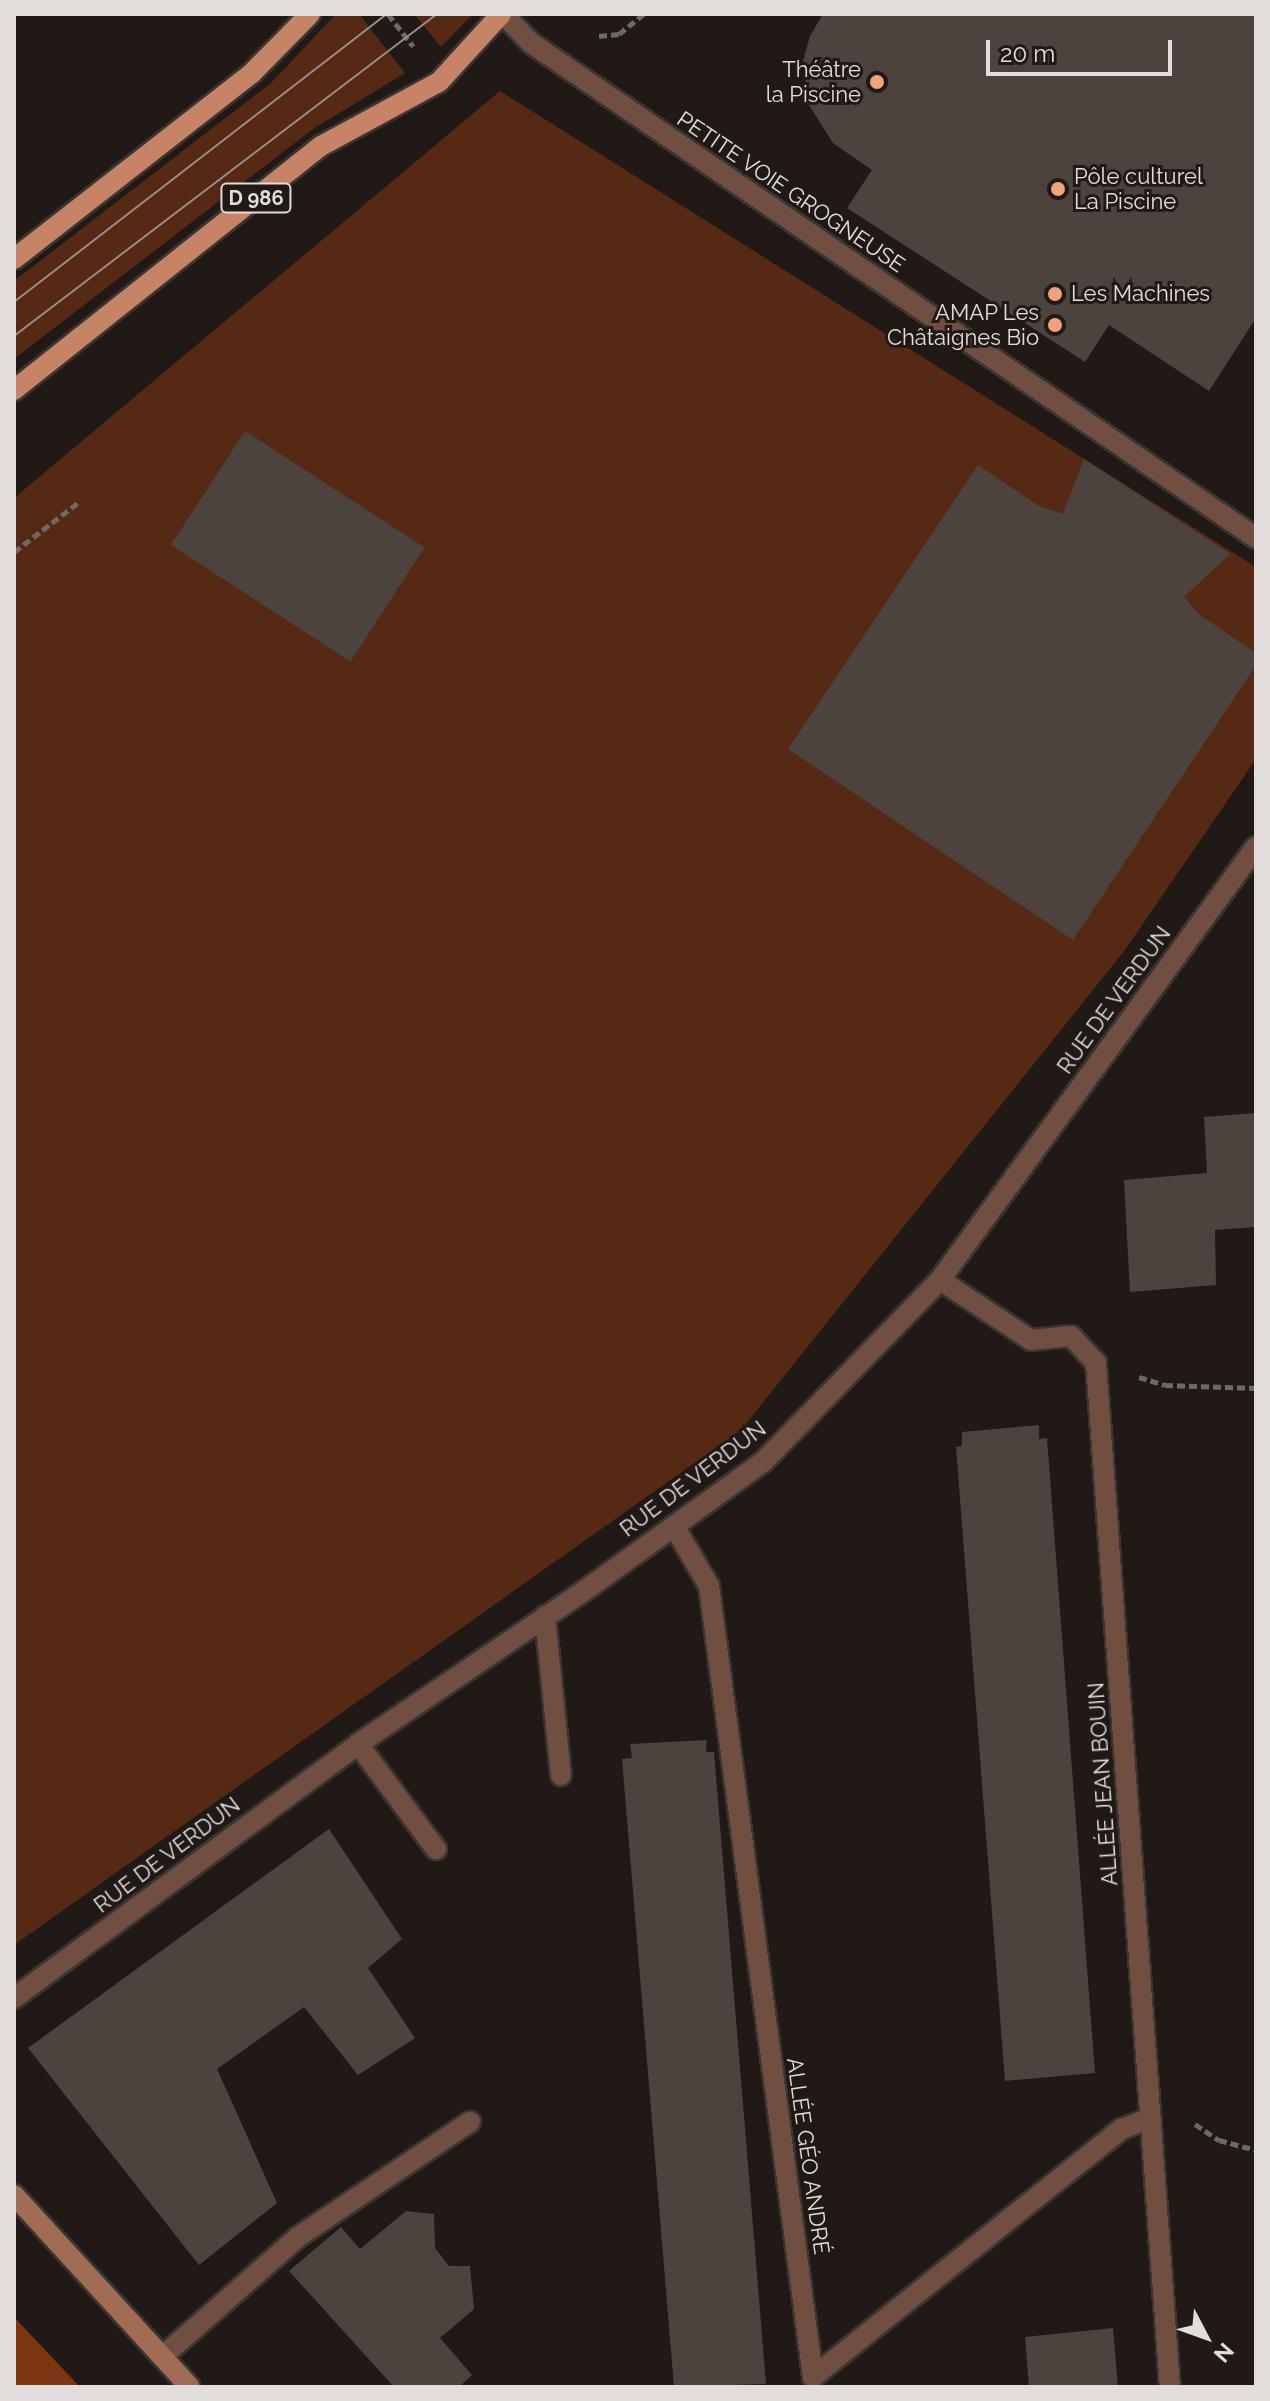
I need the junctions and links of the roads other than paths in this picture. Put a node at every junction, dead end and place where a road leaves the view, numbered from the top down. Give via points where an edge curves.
1 (310, 14) edge
2 (502, 14) edge
3 (14, 259) edge
4 (14, 390) edge
5 (1256, 538) edge
6 (1256, 847) edge
7 (940, 1280) junction
8 (674, 1526) junction
9 (545, 1616) junction
10 (358, 1744) junction
11 (561, 1775) dead end
12 (436, 1849) dead end
13 (14, 1998) edge
14 (1151, 2118) junction
15 (470, 2122) dead end
16 (14, 2195) edge
17 (162, 2357) junction
18 (813, 2382) edge
19 (190, 2387) edge
20 (1170, 2387) edge

1 - 3 main road via 252,73
2 - 4 main road, D 986 via 439,82 321,146
2 - 5 street, PETITE VOIE GROGNEUSE via 531,43
6 - 7 street, RUE DE VERDUN
7 - 8 street, RUE DE VERDUN via 763,1462
7 - 14 street, ALLÉE JEAN BOUIN via 1031,1340 1071,1336 1096,1363
8 - 9 street, RUE DE VERDUN
8 - 18 street, ALLÉE GÉO ANDRÉ via 709,1586
9 - 10 street, RUE DE VERDUN
9 - 11 street
10 - 12 street
10 - 13 street, RUE DE VERDUN
14 - 18 street, ALLÉE GÉO ANDRÉ via 1122,2129
14 - 20 street, ALLÉE JEAN BOUIN
15 - 17 street via 298,2237
16 - 17 main road
17 - 19 main road

